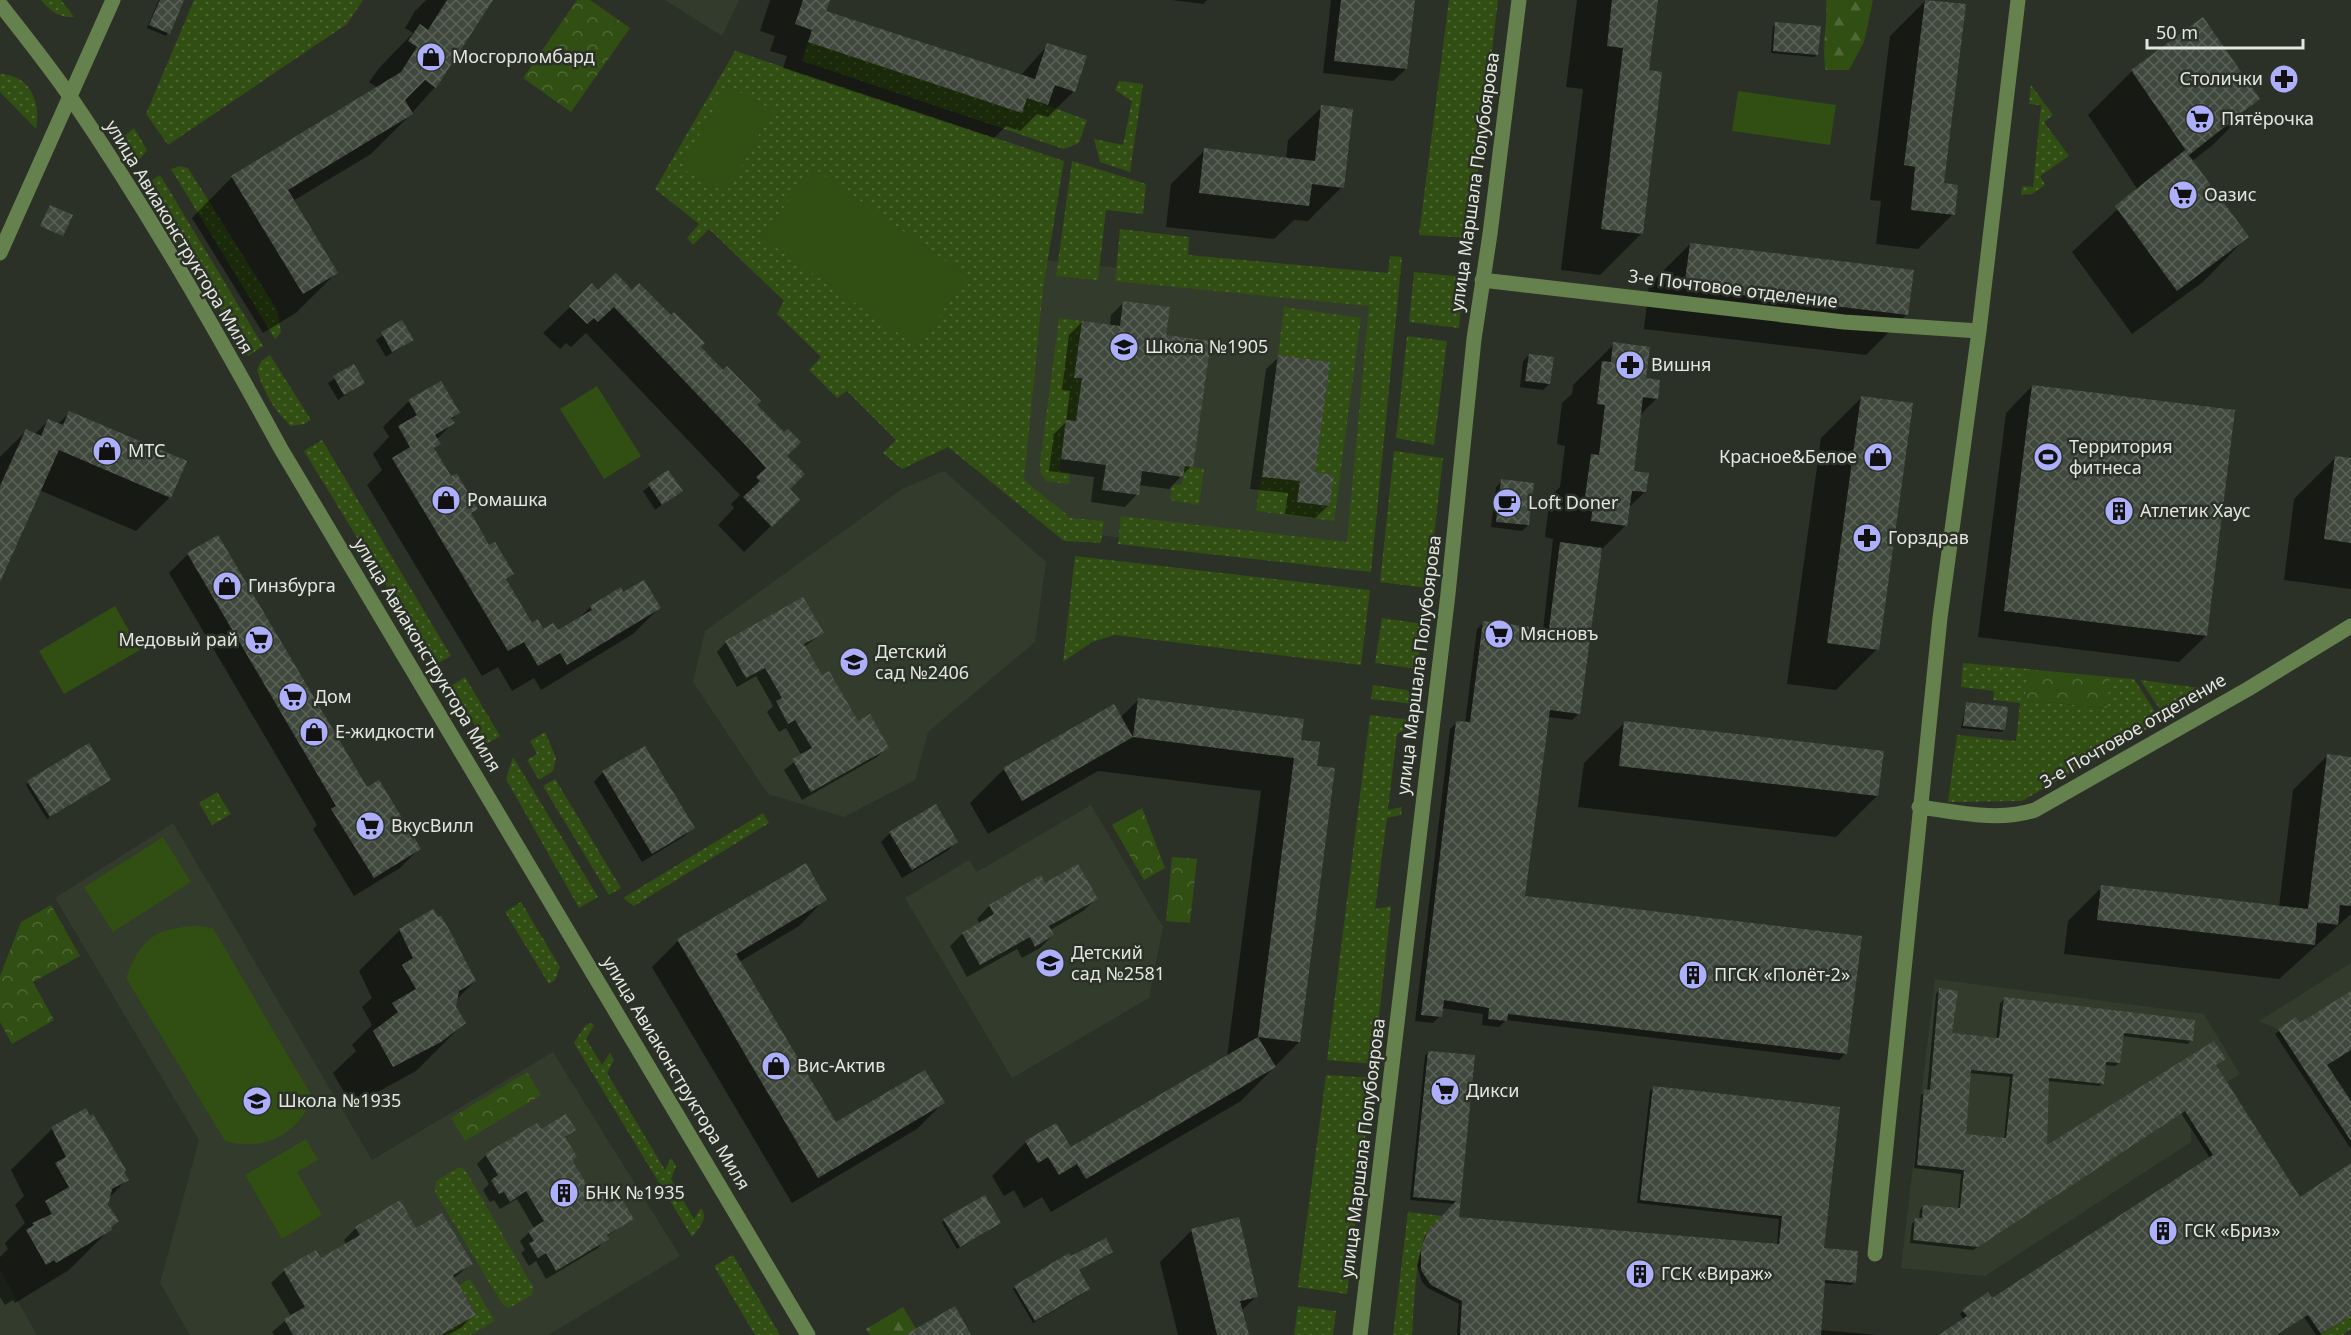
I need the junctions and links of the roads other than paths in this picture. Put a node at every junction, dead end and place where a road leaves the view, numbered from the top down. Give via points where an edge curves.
1 (114, 0) edge
2 (1519, 0) edge
3 (2018, 0) edge
4 (0, 4) edge
5 (70, 97) junction
6 (0, 253) edge
7 (1482, 280) junction
8 (1979, 331) junction
9 (2351, 626) edge
10 (1919, 807) junction
11 (1875, 1254) dead end
12 (808, 1335) edge
13 (1360, 1335) edge

1 - 5 street
2 - 7 street, улица Маршала Полубоярова
3 - 8 street
4 - 5 street, улица Авиаконструктора Миля
5 - 6 street
5 - 12 street, улица Авиаконструктора Миля via 135,197
7 - 8 street, 3-е Почтовое отделение via 1844,322
7 - 13 street, улица Маршала Полубоярова
8 - 10 street
9 - 10 street, 3-е Почтовое отделение via 2035,810 1998,817
10 - 11 street

